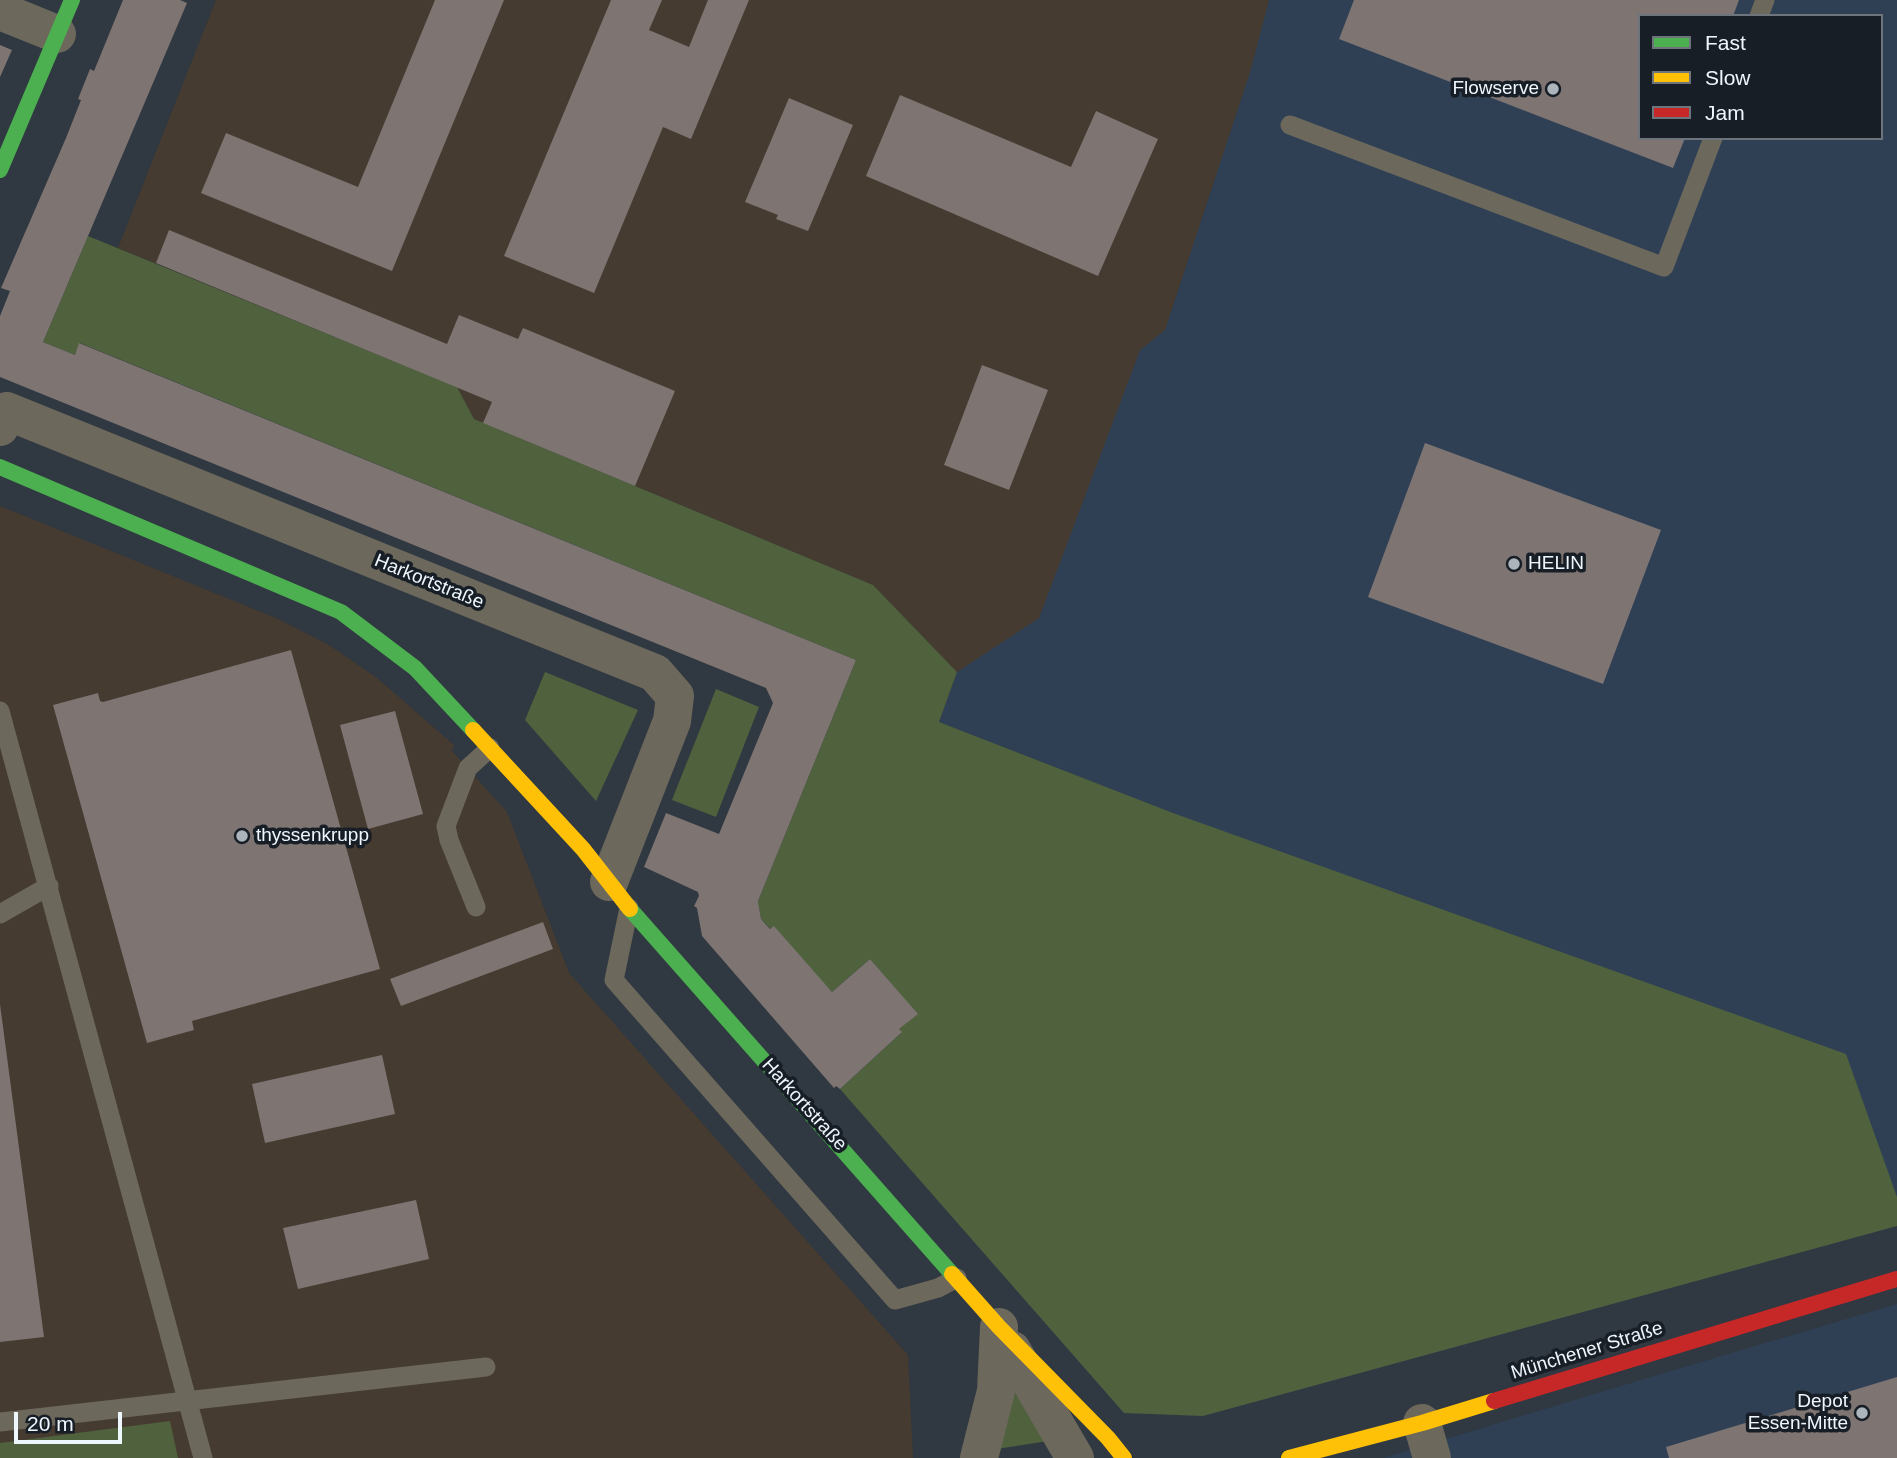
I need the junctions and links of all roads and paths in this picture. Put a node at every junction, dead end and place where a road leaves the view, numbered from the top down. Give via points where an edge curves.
1 (0, 11) edge
2 (64, 17) edge
3 (1290, 125) dead end
4 (1712, 140) edge
5 (0, 170) edge
6 (0, 427) edge
7 (0, 467) edge
8 (0, 711) edge
9 (490, 748) junction
10 (49, 887) junction
11 (619, 895) junction
12 (476, 907) dead end
13 (0, 915) edge
14 (957, 1278) junction
15 (1897, 1279) edge
16 (999, 1327) junction
17 (486, 1367) dead end
18 (188, 1402) junction
19 (0, 1422) edge
20 (1427, 1441) edge
21 (203, 1458) edge
22 (979, 1458) edge
23 (1075, 1458) edge
24 (1124, 1458) edge
25 (1289, 1458) edge

1 - 2 street
2 - 5 street
3 - 4 lane via 1664,267
6 - 11 street, Harkortstraße via 7,411 655,673 675,696 672,721
7 - 9 street, Harkortstraße via 341,612 415,668
8 - 10 lane
9 - 11 street, Harkortstraße
9 - 12 lane via 468,768 446,826
10 - 13 lane
10 - 18 lane
11 - 14 street, Harkortstraße
11 - 14 lane via 614,980 895,1300
14 - 16 street, Harkortstraße
15 - 20 street, Münchener Straße
16 - 22 street via 996,1391
16 - 23 street, Harkortstraße
16 - 24 street, Harkortstraße
17 - 18 lane
18 - 19 lane
18 - 21 lane
20 - 25 street, Münchener Straße

